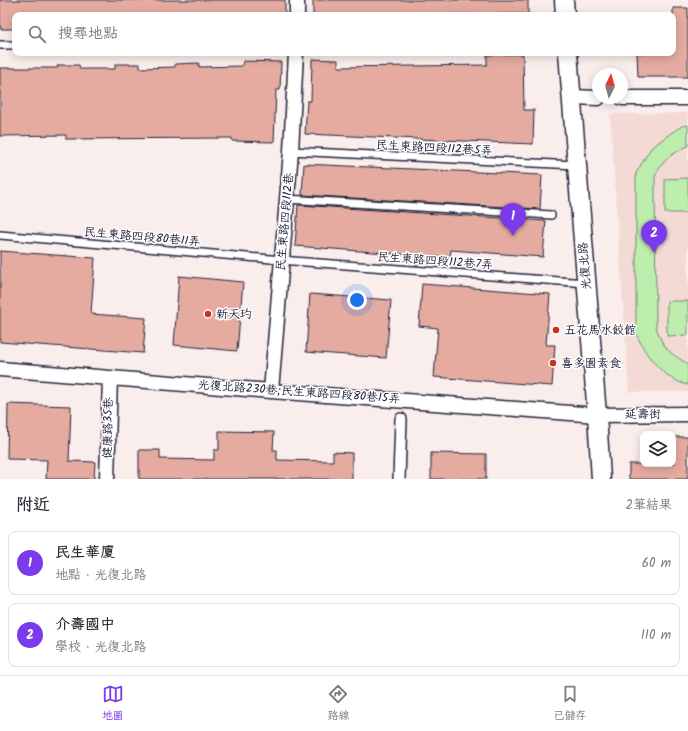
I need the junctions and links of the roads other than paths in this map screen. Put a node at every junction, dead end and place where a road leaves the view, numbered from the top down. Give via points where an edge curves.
1 (297, 0) edge
2 (564, 0) edge
3 (297, 12) edge
4 (565, 12) edge
5 (0, 45) edge
6 (12, 45) edge
7 (296, 56) edge
8 (568, 56) edge
9 (572, 98) junction
10 (592, 98) edge
11 (628, 98) edge
12 (688, 98) edge
13 (291, 151) junction
14 (577, 165) junction
15 (286, 199) junction
16 (551, 215) dead end
17 (0, 236) edge
18 (282, 260) junction
19 (586, 283) junction
20 (0, 369) edge
21 (110, 378) junction
22 (271, 391) junction
23 (688, 414) edge
24 (597, 415) junction
25 (401, 419) dead end
26 (107, 479) edge
27 (399, 479) edge
28 (601, 479) edge

1 - 3 street
2 - 4 street
5 - 6 lane
7 - 13 street, 民生東路四段112巷
8 - 9 street, 光復北路
9 - 10 street
9 - 14 street, 光復北路
11 - 12 street
13 - 14 lane, 民生東路四段112巷5弄
13 - 15 street, 民生東路四段112巷
14 - 19 street, 光復北路
15 - 16 lane
15 - 18 street, 民生東路四段112巷
17 - 18 lane, 民生東路四段80巷11弄
18 - 19 lane, 民生東路四段112巷7弄
18 - 22 street, 民生東路四段112巷
19 - 24 street, 光復北路
20 - 21 street, 光復北路230巷;民生東路四段80巷15弄
21 - 22 street, 光復北路230巷;民生東路四段80巷15弄
21 - 26 street, 健康路35巷
22 - 24 street, 光復北路230巷;民生東路四段80巷15弄
23 - 24 street, 延壽街
24 - 28 street, 光復北路
25 - 27 street

